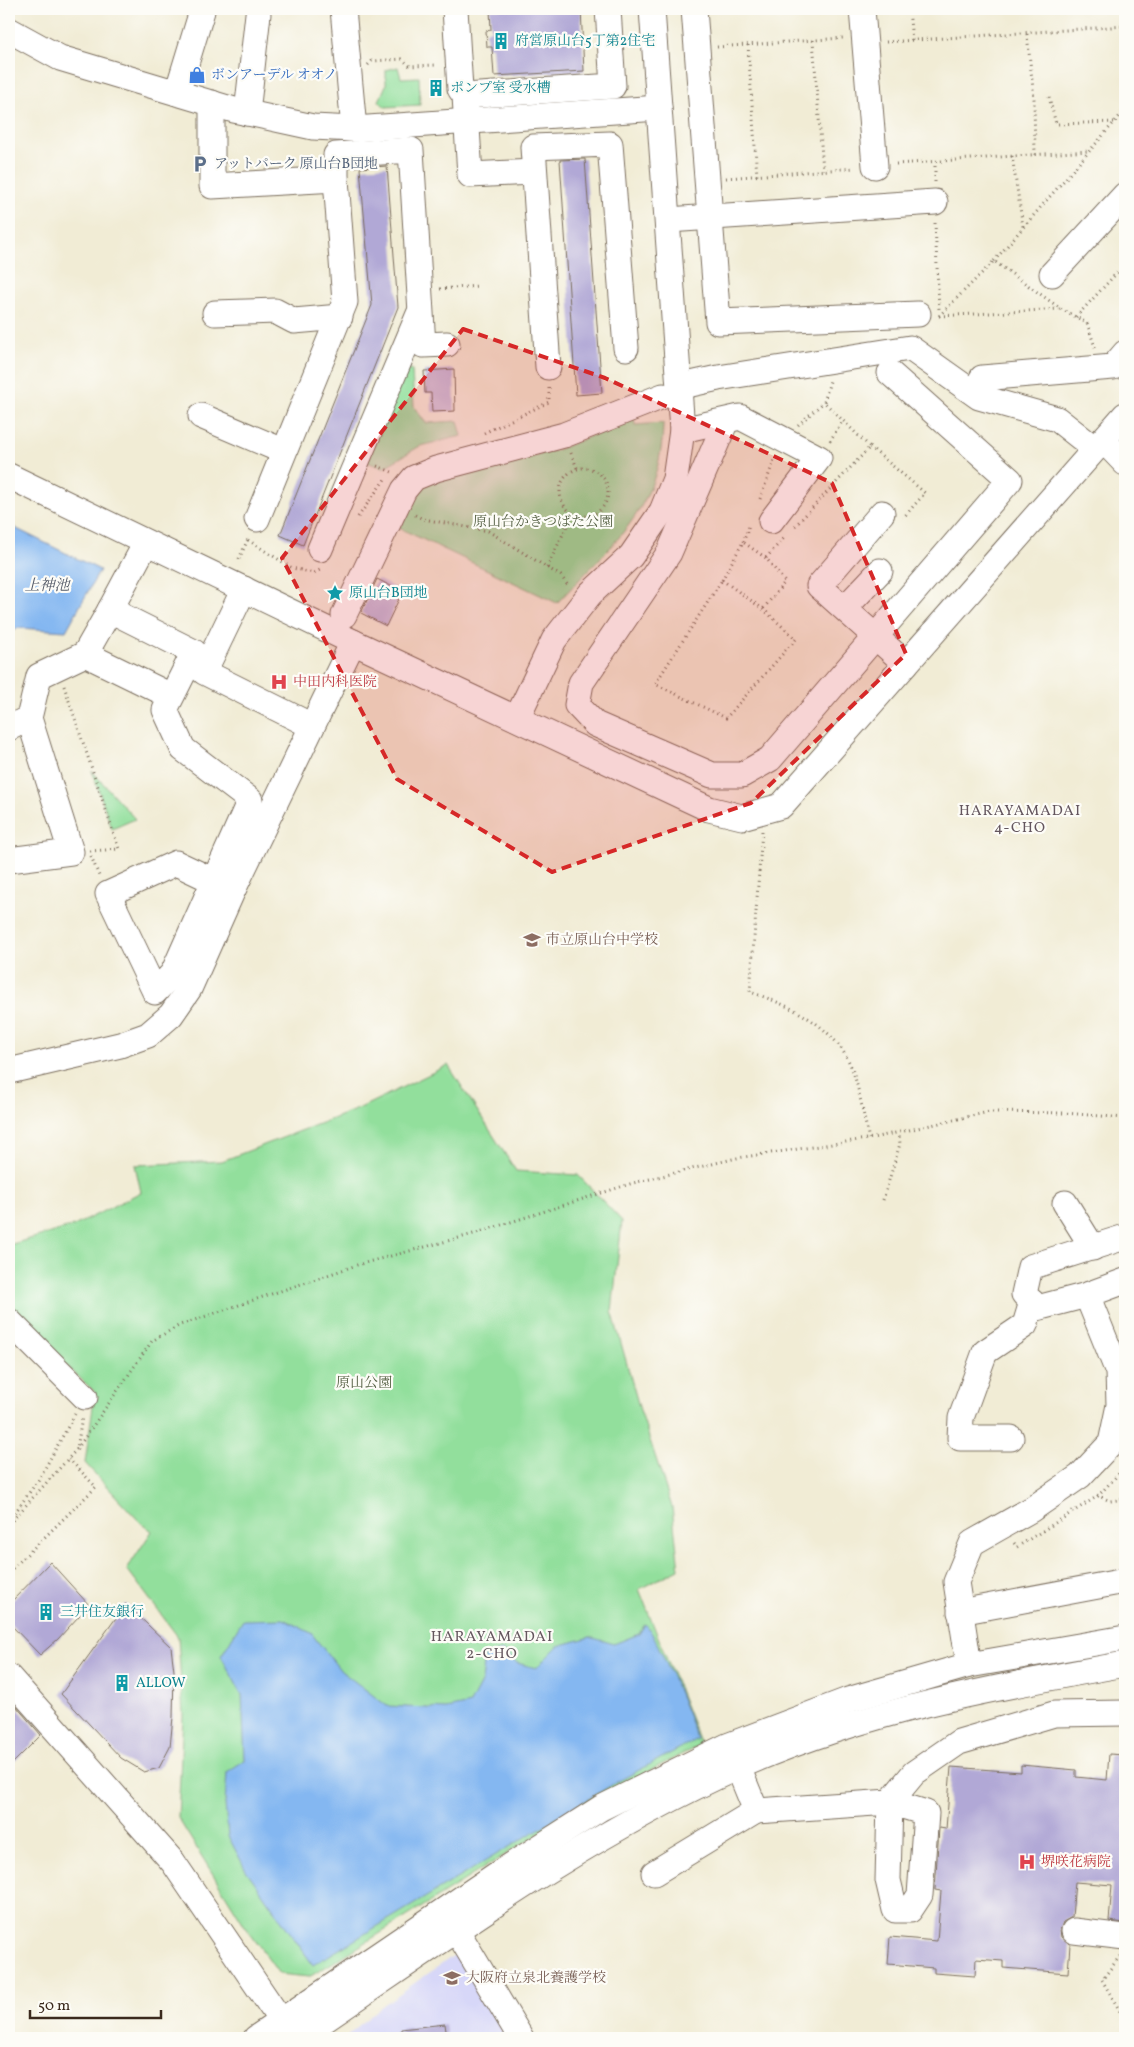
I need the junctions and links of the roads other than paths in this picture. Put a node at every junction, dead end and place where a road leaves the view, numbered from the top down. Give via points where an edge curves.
1 (343, 9) edge
2 (455, 9) edge
3 (608, 9) edge
4 (652, 9) edge
5 (694, 9) edge
6 (862, 9) edge
7 (202, 11) dead end
8 (258, 14) dead end
9 (9, 30) edge
10 (178, 93) junction
11 (465, 96) junction
12 (212, 103) junction
13 (660, 108) junction
14 (247, 113) junction
15 (467, 122) junction
16 (354, 129) junction
17 (875, 166) dead end
18 (534, 172) junction
19 (336, 179) junction
20 (1125, 195) edge
21 (935, 202) road end
22 (709, 216) junction
23 (668, 220) junction
24 (1052, 274) dead end
25 (421, 312) junction
26 (215, 313) dead end
27 (340, 318) junction
28 (930, 318) road end
29 (446, 344) dead end
30 (626, 348) dead end
31 (1125, 354) edge
32 (548, 367) road end
33 (890, 373) dead end
34 (982, 378) dead end
35 (691, 384) dead end
36 (664, 396) dead end
37 (1125, 414) edge
38 (201, 416) dead end
39 (726, 421) junction
40 (682, 430) junction
41 (1099, 444) junction
42 (283, 451) junction
43 (1125, 463) edge
44 (9, 476) edge
45 (882, 513) dead end
46 (257, 519) dead end
47 (771, 521) dead end
48 (146, 543) junction
49 (320, 549) dead end
50 (880, 571) dead end
51 (244, 590) junction
52 (845, 608) junction
53 (110, 610) junction
54 (344, 615) dead end
55 (875, 637) junction
56 (352, 642) junction
57 (85, 654) junction
58 (906, 664) junction
59 (172, 696) junction
60 (517, 718) junction
61 (19, 723) edge
62 (312, 726) junction
63 (9, 860) edge
64 (224, 886) junction
65 (9, 1071) edge
66 (1065, 1203) dead end
67 (1125, 1237) edge
68 (1093, 1248) junction
69 (1125, 1282) edge
70 (1087, 1295) junction
71 (1032, 1302) junction
72 (9, 1321) edge
73 (85, 1397) road end
74 (1011, 1438) dead end
75 (1125, 1582) edge
76 (960, 1612) junction
77 (1125, 1638) edge
78 (1125, 1664) edge
79 (969, 1665) junction
80 (9, 1677) edge
81 (1125, 1713) edge
82 (738, 1767) junction
83 (756, 1810) junction
84 (654, 1873) dead end
85 (1074, 1931) dead end
86 (457, 1932) junction
87 (1124, 1937) edge
88 (286, 2030) edge
89 (256, 2038) edge
90 (298, 2038) edge
91 (522, 2038) edge

1 - 16 street
2 - 11 street via 460,89
3 - 11 street via 613,86
4 - 13 street
5 - 22 street
6 - 17 street
7 - 10 street
8 - 14 street
9 - 10 street via 60,58
10 - 12 street
11 - 15 street
12 - 14 street
12 - 19 street via 212,186
13 - 15 street
13 - 23 street
14 - 16 street via 313,128
15 - 16 street
15 - 18 street via 470,176
18 - 30 street via 533,147 610,144
18 - 32 street
19 - 25 street via 336,155 411,150
19 - 27 street via 345,302
20 - 24 street
21 - 22 street
22 - 23 street
22 - 28 street via 718,322
23 - 40 street
25 - 29 street via 423,345
25 - 49 street
26 - 27 street via 275,311 294,321
27 - 42 street
31 - 34 street via 1114,367
33 - 55 street via 1010,480
35 - 41 street via 910,348 979,398 1057,419
36 - 54 street via 564,435 436,469 414,478 404,490
37 - 41 street
38 - 42 street
39 - 40 street
39 - 47 street via 740,417 819,458
39 - 55 street via 669,553 581,683 577,706 595,724 712,775 742,775 770,759
40 - 60 street via 675,480 662,511 631,556 590,594 554,640
41 - 43 street
41 - 58 street
42 - 46 street
44 - 48 street
45 - 52 street via 819,586
48 - 51 street
48 - 53 street
50 - 52 street
51 - 56 street
51 - 62 street via 204,672
52 - 55 street
53 - 57 street
53 - 59 street via 194,652
55 - 58 street
56 - 60 street
56 - 62 street
57 - 59 street
57 - 61 street via 39,676
58 - 60 street via 782,806 742,817 709,809
59 - 64 street via 165,710 183,749 250,800
61 - 63 street via 72,852
62 - 64 street
64 - 64 street via 176,863 108,894 155,992 172,973
64 - 65 street via 189,989 171,1015 148,1035 120,1045
66 - 68 street
67 - 68 street
68 - 71 street via 1030,1267 1024,1294
69 - 70 street
70 - 71 street via 1037,1308
70 - 76 street via 1118,1372 1119,1405 1111,1443 1080,1476 1032,1509 972,1543 956,1582
71 - 74 street via 1025,1325 985,1352 961,1418 960,1438
72 - 73 street
75 - 76 street
76 - 79 street
77 - 79 street
78 - 82 street via 974,1691 859,1721
79 - 88 street via 848,1700 727,1746 601,1808 496,1875
80 - 88 street via 173,1862
81 - 83 street via 1054,1714 959,1742 914,1773 890,1802
82 - 83 street
82 - 86 street via 611,1832 515,1890
83 - 84 street
85 - 87 street
86 - 90 street
86 - 91 street
88 - 89 street

